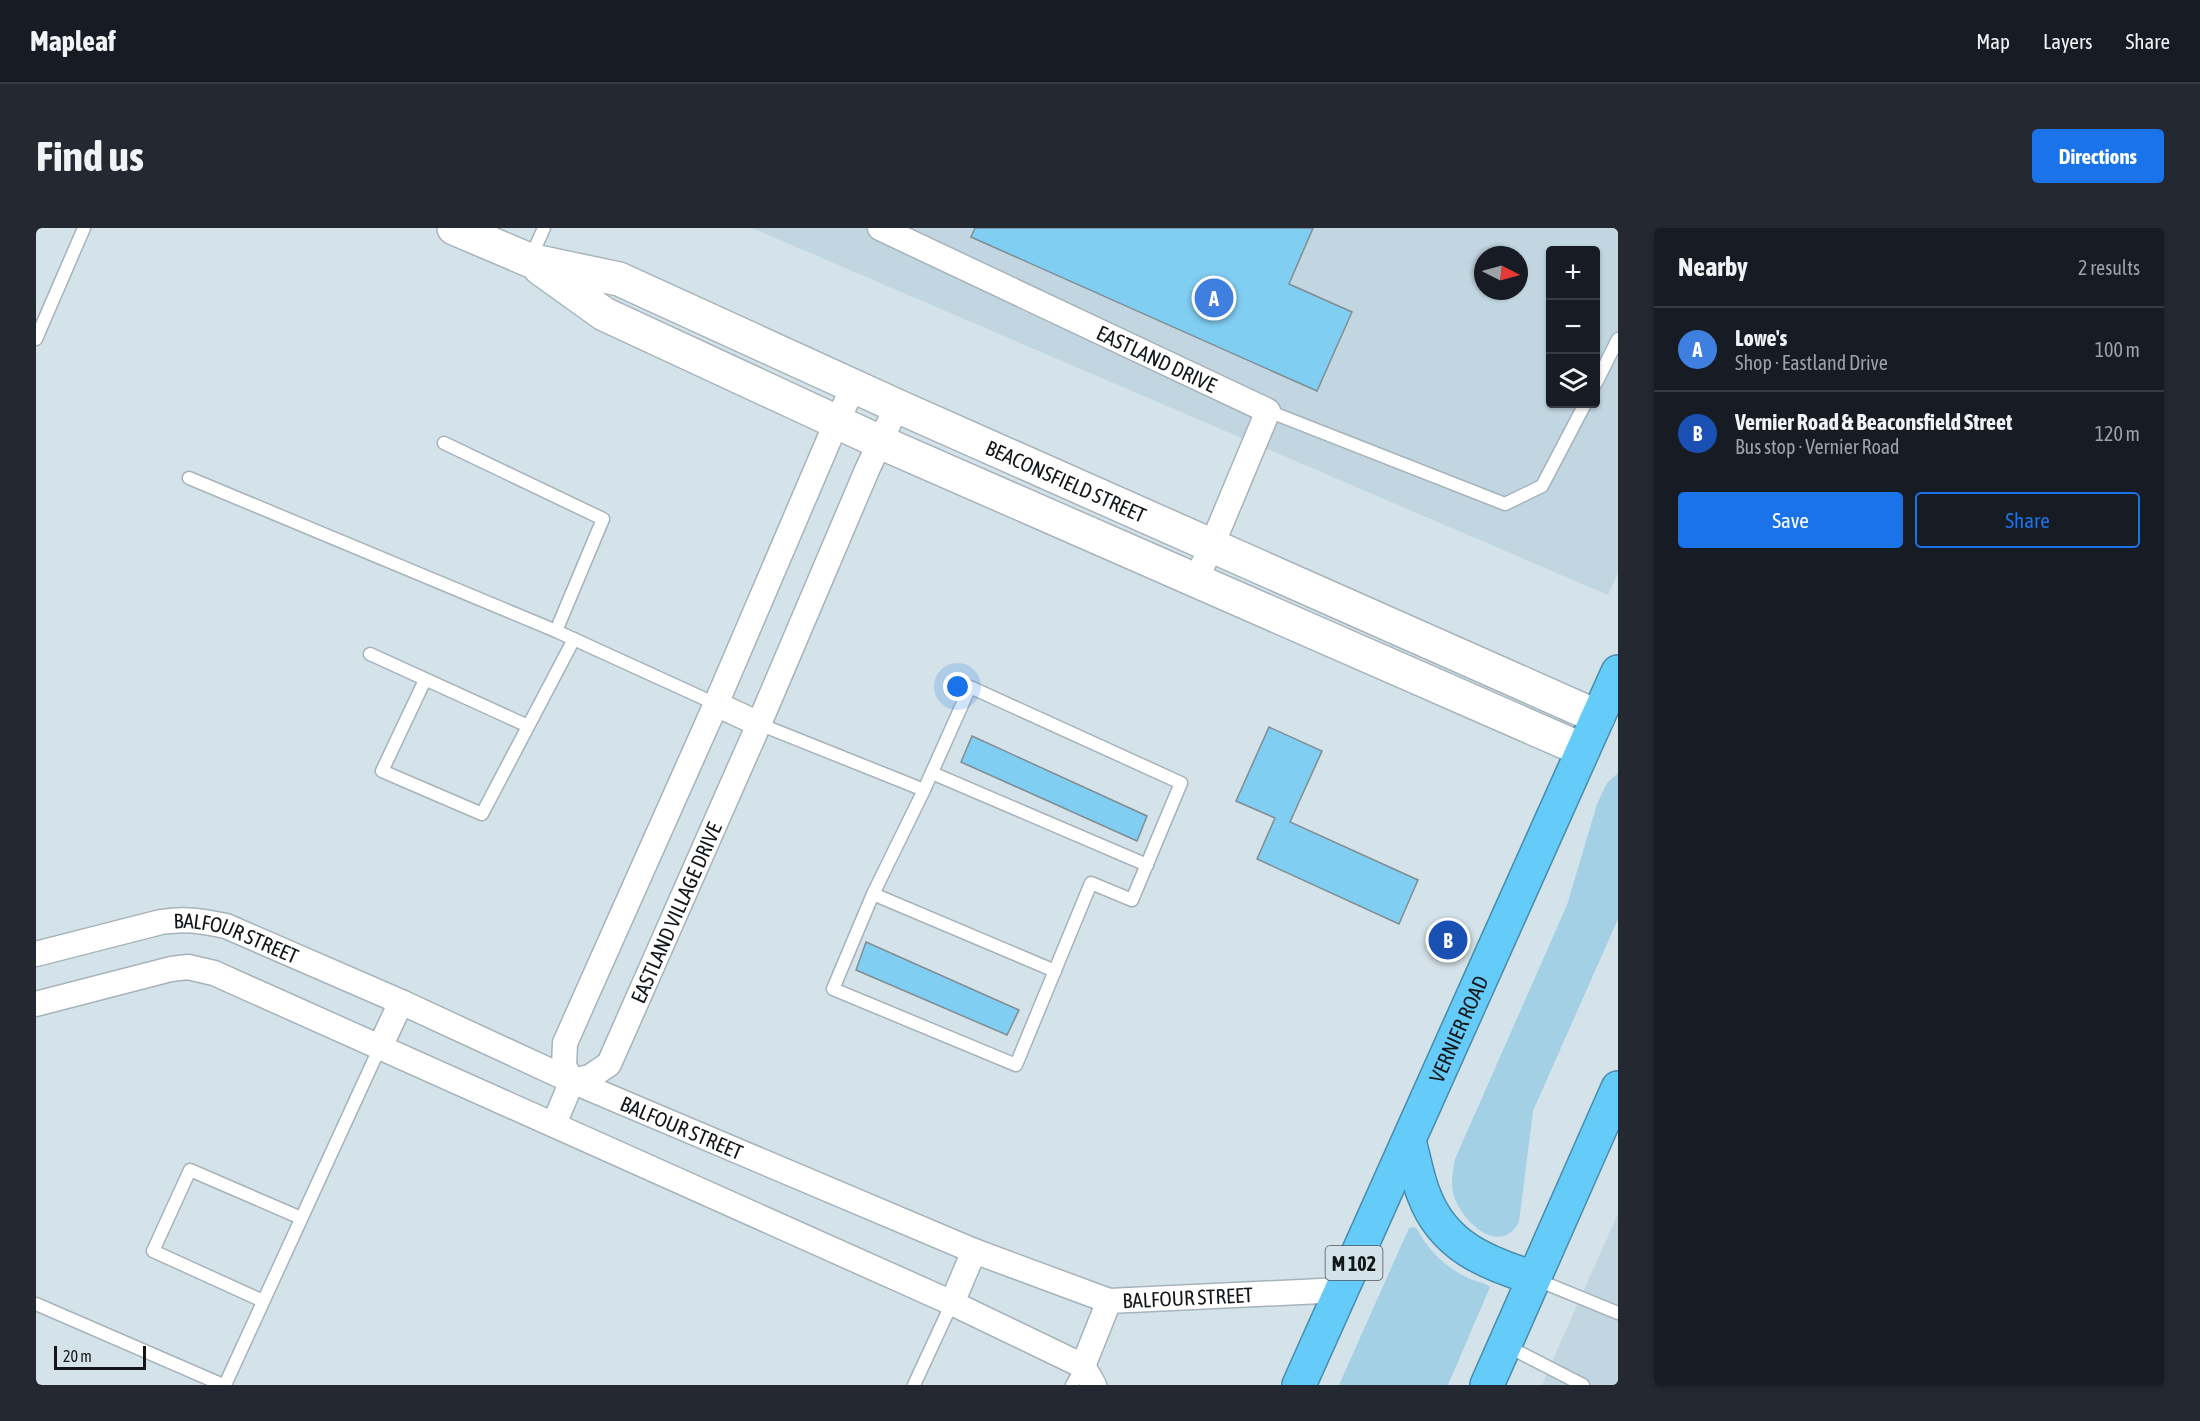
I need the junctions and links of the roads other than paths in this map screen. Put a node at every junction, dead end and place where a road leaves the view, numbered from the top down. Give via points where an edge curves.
1 (84, 228) edge
2 (454, 228) edge
3 (544, 228) edge
4 (880, 228) edge
5 (529, 260) junction
6 (36, 339) edge
7 (1618, 339) edge
8 (760, 344) junction
9 (1600, 375) edge
10 (746, 379) junction
11 (855, 386) junction
12 (897, 406) junction
13 (1583, 408) edge
14 (1268, 411) junction
15 (837, 421) junction
16 (880, 442) junction
17 (444, 443) dead end
18 (189, 478) dead end
19 (1212, 545) junction
20 (1196, 580) junction
21 (556, 631) junction
22 (574, 639) junction
23 (370, 654) dead end
24 (1618, 672) edge
25 (425, 680) junction
26 (716, 705) junction
27 (1608, 722) edge
28 (759, 724) junction
29 (528, 726) junction
30 (1583, 750) junction
31 (932, 773) junction
32 (924, 790) junction
33 (1147, 865) junction
34 (873, 894) junction
35 (36, 954) edge
36 (1055, 971) junction
37 (401, 1002) junction
38 (36, 1004) edge
39 (380, 1047) junction
40 (572, 1081) junction
41 (1618, 1088) edge
42 (554, 1124) junction
43 (1409, 1141) junction
44 (301, 1218) junction
45 (974, 1251) junction
46 (1534, 1278) junction
47 (1342, 1290) junction
48 (263, 1300) junction
49 (1109, 1301) junction
50 (951, 1303) junction
51 (36, 1304) edge
52 (1618, 1313) edge
53 (1505, 1345) junction
54 (1083, 1379) edge
55 (1577, 1384) edge
56 (224, 1385) edge
57 (914, 1385) edge
58 (1299, 1385) edge
59 (1487, 1385) edge

1 - 6 lane
2 - 5 street, BEACONSFIELD STREET
3 - 5 lane
4 - 14 street, EASTLAND DRIVE
5 - 8 street, BEACONSFIELD STREET via 619,279
5 - 10 street, BEACONSFIELD STREET via 604,314
7 - 9 lane
8 - 10 street
8 - 11 street, BEACONSFIELD STREET
10 - 15 street, BEACONSFIELD STREET
11 - 12 street, BEACONSFIELD STREET
11 - 15 street
12 - 16 street, EASTLAND VILLAGE DRIVE
12 - 19 street, BEACONSFIELD STREET
13 - 14 lane via 1542,486 1505,504
14 - 19 street
15 - 16 street, BEACONSFIELD STREET
15 - 26 street
16 - 20 street, BEACONSFIELD STREET
16 - 28 street, EASTLAND VILLAGE DRIVE
17 - 21 lane via 603,519
18 - 21 lane
19 - 20 street
19 - 27 street, BEACONSFIELD STREET
20 - 30 street, BEACONSFIELD STREET
21 - 22 lane
22 - 26 lane
22 - 29 lane
23 - 25 lane
24 - 27 highway, VERNIER ROAD / M 102
25 - 29 lane
25 - 29 lane via 382,771 482,814
26 - 28 street
26 - 40 street via 565,1044 564,1066
27 - 30 highway, VERNIER ROAD / M 102
28 - 32 lane
28 - 40 street, EASTLAND VILLAGE DRIVE via 609,1064 590,1077
30 - 43 highway, VERNIER ROAD / M 102
31 - 32 lane
31 - 33 lane
31 - 33 lane via 970,687 1181,783
32 - 34 lane
33 - 36 lane via 1132,900 1091,883
34 - 36 lane
34 - 36 lane via 833,989 1016,1065
35 - 37 street, BALFOUR STREET via 160,922 196,919 226,926
37 - 39 street
37 - 40 street, BALFOUR STREET
38 - 39 street, BALFOUR STREET via 188,967 214,973
39 - 42 street, BALFOUR STREET
39 - 44 lane
40 - 42 street
40 - 45 street, BALFOUR STREET
41 - 46 highway
42 - 50 street, BALFOUR STREET
43 - 46 highway via 1424,1196 1447,1234 1479,1258
43 - 47 highway, VERNIER ROAD / M 102
44 - 48 lane
44 - 48 lane via 190,1170 185,1180 153,1251
45 - 49 street, BALFOUR STREET
45 - 50 street
46 - 52 lane
46 - 53 highway
47 - 49 street, BALFOUR STREET
47 - 58 highway, VERNIER ROAD / M 102
48 - 56 lane
49 - 54 street
50 - 54 street, BALFOUR STREET
50 - 57 lane
51 - 56 lane
53 - 55 lane
53 - 59 highway

